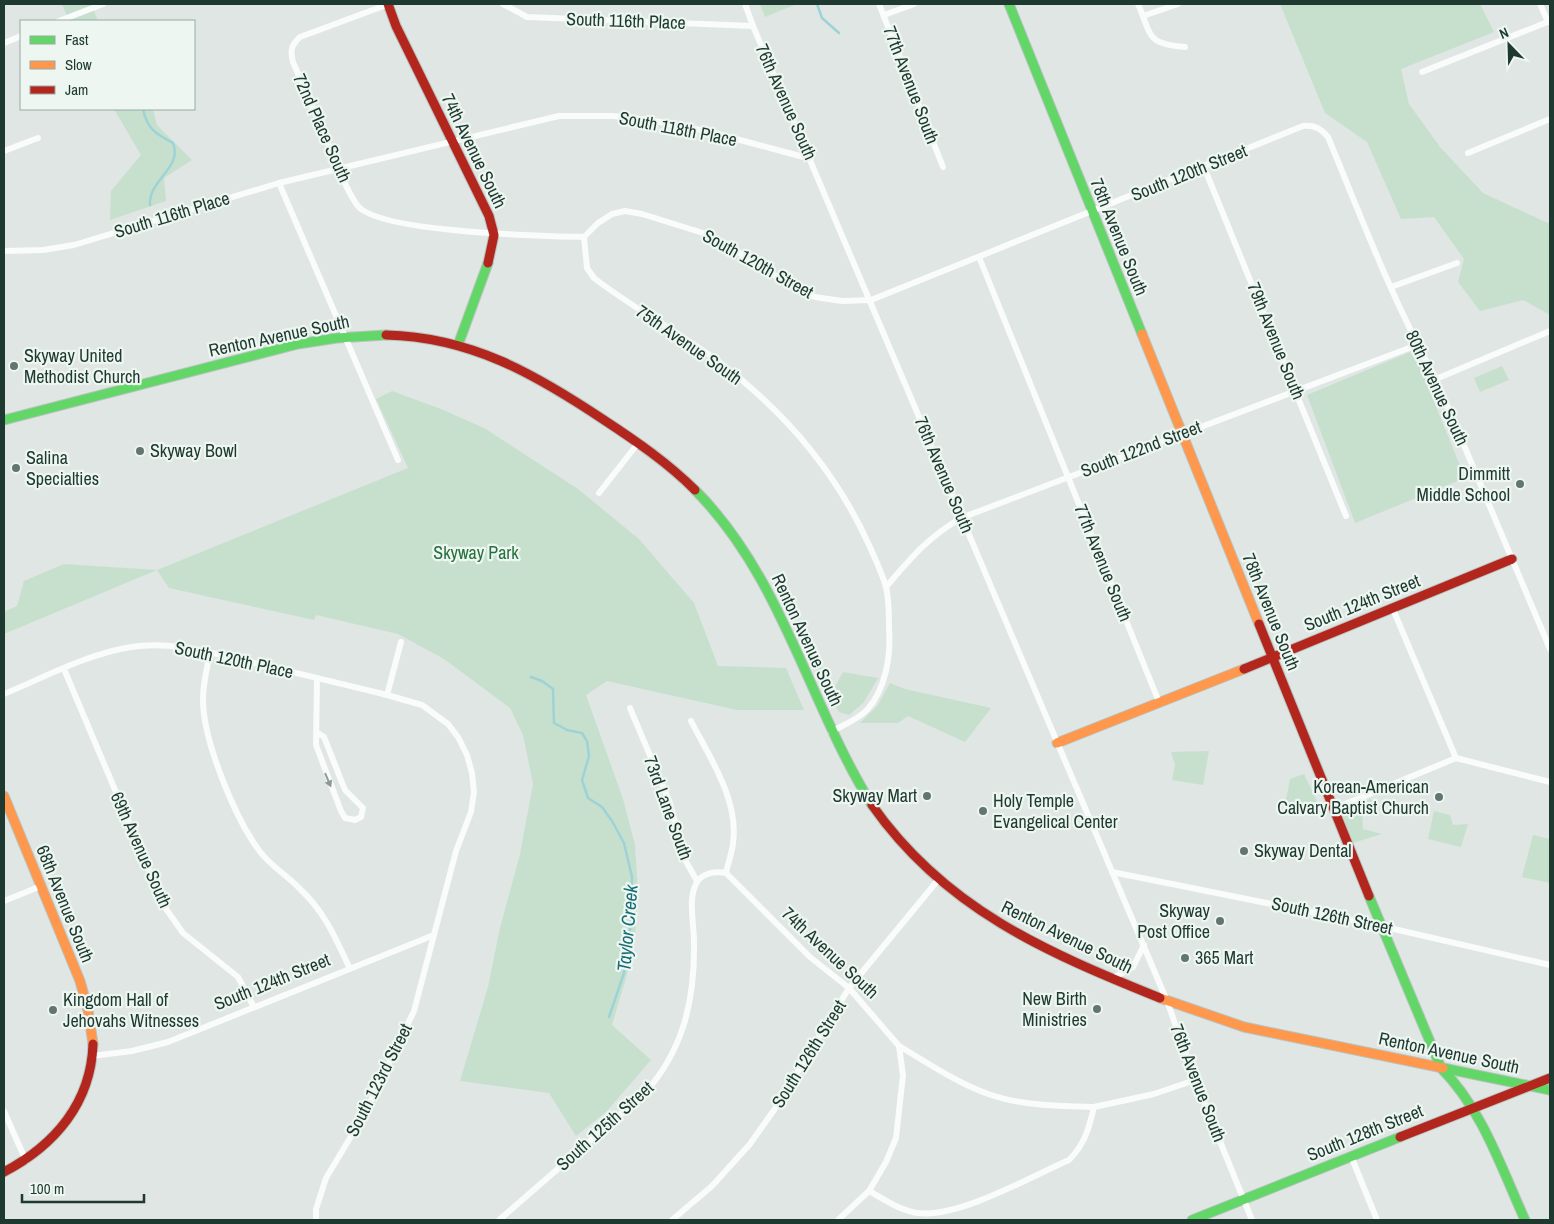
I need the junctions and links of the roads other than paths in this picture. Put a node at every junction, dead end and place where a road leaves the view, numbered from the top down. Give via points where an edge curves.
1 (103, 4) edge
2 (388, 4) edge
3 (503, 4) edge
4 (746, 4) edge
5 (879, 4) edge
6 (914, 4) edge
7 (1009, 4) edge
8 (1138, 4) edge
9 (1178, 4) edge
10 (1540, 4) edge
11 (884, 15) junction
12 (1143, 16) junction
13 (62, 20) edge
14 (1549, 21) edge
15 (753, 26) junction
16 (20, 36) edge
17 (4, 41) edge
18 (1185, 47) dead end
19 (1422, 72) dead end
20 (1550, 119) edge
21 (1321, 129) joint
22 (38, 138) dead end
23 (451, 141) junction
24 (4, 151) edge
25 (1468, 153) dead end
26 (811, 159) junction
27 (943, 167) dead end
28 (1204, 167) junction
29 (338, 168) junction
30 (278, 183) junction
31 (1092, 213) junction
32 (494, 235) junction
33 (584, 237) junction
34 (4, 251) edge
35 (980, 257) junction
36 (1456, 262) dead end
37 (1391, 287) junction
38 (871, 300) junction
39 (1550, 331) edge
40 (344, 337) junction
41 (458, 345) junction
42 (1417, 345) junction
43 (1436, 379) junction
44 (1296, 390) junction
45 (4, 420) edge
46 (1181, 434) junction
47 (639, 442) junction
48 (398, 460) dead end
49 (1068, 477) junction
50 (599, 493) dead end
51 (1346, 516) dead end
52 (961, 518) junction
53 (1512, 559) junction
54 (886, 587) junction
55 (1392, 608) junction
56 (401, 642) dead end
57 (1550, 649) edge
58 (210, 653) junction
59 (1272, 658) junction
60 (64, 669) junction
61 (317, 678) junction
62 (4, 694) edge
63 (387, 694) junction
64 (1159, 702) junction
65 (630, 708) dead end
66 (691, 721) dead end
67 (831, 732) junction
68 (318, 733) junction
69 (1057, 743) junction
70 (1456, 758) junction
71 (1550, 782) edge
72 (4, 796) edge
73 (1333, 809) junction
74 (1112, 872) junction
75 (726, 873) junction
76 (938, 880) junction
77 (698, 881) junction
78 (41, 886) junction
79 (4, 901) edge
80 (1381, 926) junction
81 (434, 935) junction
82 (1144, 946) junction
83 (1550, 965) edge
84 (350, 969) junction
85 (1113, 978) junction
86 (849, 988) junction
87 (1167, 1001) junction
88 (254, 1007) junction
89 (899, 1046) junction
90 (92, 1056) junction
91 (1440, 1068) junction
92 (1550, 1078) edge
93 (1195, 1080) junction
94 (1528, 1086) junction
95 (1550, 1090) edge
96 (1094, 1107) junction
97 (1474, 1108) junction
98 (4, 1111) edge
99 (1350, 1156) junction
100 (26, 1161) junction
101 (4, 1172) edge
102 (869, 1191) junction
103 (1243, 1199) junction
104 (316, 1220) edge
105 (499, 1220) edge
106 (672, 1220) edge
107 (838, 1220) edge
108 (1192, 1220) edge
109 (1252, 1220) edge
110 (1377, 1220) edge
111 (1525, 1220) edge

1 - 13 street
2 - 23 street, 74th Avenue South
2 - 29 street, 72nd Place South via 300,37 291,50 293,62
3 - 15 street, South 116th Place via 527,17
4 - 15 street, 76th Avenue South
5 - 11 street, 77th Avenue South
6 - 11 street
7 - 31 street, 78th Avenue South
8 - 12 street
9 - 12 street
10 - 14 street
11 - 27 street, 77th Avenue South
12 - 18 street via 1157,43
14 - 19 street
15 - 26 street, 76th Avenue South
16 - 17 street
20 - 25 street
21 - 28 street, South 120th Street via 1313,125 1303,126
21 - 37 street, 80th Avenue South via 1328,137
22 - 24 street
23 - 26 street, South 118th Place via 559,116 613,116 710,132
23 - 29 street, South 118th Place
23 - 32 street, 74th Avenue South via 489,216
26 - 38 street, 76th Avenue South
28 - 31 street, South 120th Street
28 - 44 street, 79th Avenue South
29 - 30 street, South 116th Place
29 - 32 street, 72nd Place South via 357,205 365,213 386,220
30 - 34 street, South 116th Place via 74,245
30 - 40 street
31 - 35 street, South 120th Street
31 - 46 street, 78th Avenue South
32 - 33 street
32 - 41 street, 74th Avenue South via 491,255
33 - 38 street, South 120th Street via 612,214 625,211 642,214 695,230 724,243 815,296
33 - 54 street, 75th Avenue South via 587,268 594,278 720,363 777,412 818,459 857,520
35 - 38 street, South 120th Street
35 - 49 street, 77th Avenue South
36 - 37 street
37 - 42 street, 80th Avenue South
38 - 52 street, 76th Avenue South
39 - 43 street
40 - 41 street, Renton Avenue South via 414,337
40 - 45 street, Renton Avenue South via 269,351
40 - 48 street
41 - 47 street, Renton Avenue South via 537,377
42 - 43 street, 80th Avenue South
42 - 44 street, South 122nd Street
43 - 53 street, 80th Avenue South
44 - 46 street, South 122nd Street
44 - 51 street, 79th Avenue South
46 - 49 street, South 122nd Street
46 - 59 street, 78th Avenue South
47 - 50 street
47 - 67 street, Renton Avenue South via 698,491 740,543 765,585
49 - 52 street, South 122nd Street
49 - 64 street, 77th Avenue South
52 - 54 street, South 122nd Street via 936,533
52 - 69 street, 76th Avenue South
53 - 55 street, South 124th Street
53 - 57 street, 80th Avenue South
54 - 67 street, 75th Avenue South via 890,643 884,677 867,710
55 - 59 street, South 124th Street
55 - 70 street
56 - 63 street
58 - 60 street, South 120th Place via 177,646 133,646
58 - 61 street, South 120th Place
58 - 84 street via 202,699 214,753 231,798 261,854 318,908 330,925
59 - 64 street, South 124th Street
59 - 73 street, 78th Avenue South
60 - 62 street, South 120th Place
60 - 88 street, 69th Avenue South via 164,906 188,938 238,977
61 - 63 street, South 120th Place
61 - 68 street via 315,716
63 - 81 street, South 120th Place via 422,705 448,724 467,754 472,773 471,812 456,851
64 - 69 street, South 124th Street
65 - 77 street, 73rd Lane South via 670,803 684,858
66 - 75 street via 731,808 733,843
67 - 76 street, Renton Avenue South via 855,778 892,833
68 -> 68 street via 316,745 341,811 345,818 355,820 361,817 363,808 345,790 324,737
69 - 74 street, 76th Avenue South
70 - 71 street
70 - 73 street
72 - 78 street, 68th Avenue South
73 - 80 street, 78th Avenue South
74 - 80 street, South 126th Street
74 - 82 street, 76th Avenue South
75 - 77 street via 710,873
75 - 86 street, 74th Avenue South via 810,957
76 - 85 street, Renton Avenue South via 1009,930 1059,956
76 - 86 street, South 126th Street
77 - 105 street, South 125th Street via 693,894 694,944 689,1005 680,1037 662,1073 645,1093
78 - 79 street
78 - 90 street, 68th Avenue South via 88,1009 93,1038
80 - 83 street, South 126th Street
80 - 91 street, 78th Avenue South
81 - 84 street, South 124th Street
81 - 104 street, South 123rd Street via 414,1011 366,1113 326,1178 316,1209
82 - 85 street via 1133,968
82 - 87 street, 76th Avenue South
84 - 88 street, South 124th Street
85 - 87 street, Renton Avenue South
86 - 89 street, 74th Avenue South
86 - 106 street, South 126th Street via 759,1131 712,1186
87 - 91 street, Renton Avenue South via 1244,1027
87 - 93 street, 76th Avenue South
88 - 90 street, South 124th Street via 168,1042
89 - 96 street via 991,1095 1044,1106
89 - 102 street via 903,1075 896,1138
90 - 100 street via 86,1086 69,1121 42,1150
91 - 94 street, Renton Avenue South
91 - 97 street, 78th Avenue South via 1458,1085
92 - 94 street, South 128th Street
93 - 96 street via 1154,1094
93 - 103 street, 76th Avenue South
94 - 95 street, Renton Avenue South
94 - 97 street, South 128th Street
96 - 102 street via 1081,1148 1069,1160 966,1206 917,1213
97 - 99 street, South 128th Street
97 - 111 street, 78th Avenue South
98 - 100 street
99 - 103 street, South 128th Street
99 - 110 street
100 - 101 street
102 - 107 street
103 - 108 street, South 128th Street
103 - 109 street, 76th Avenue South

